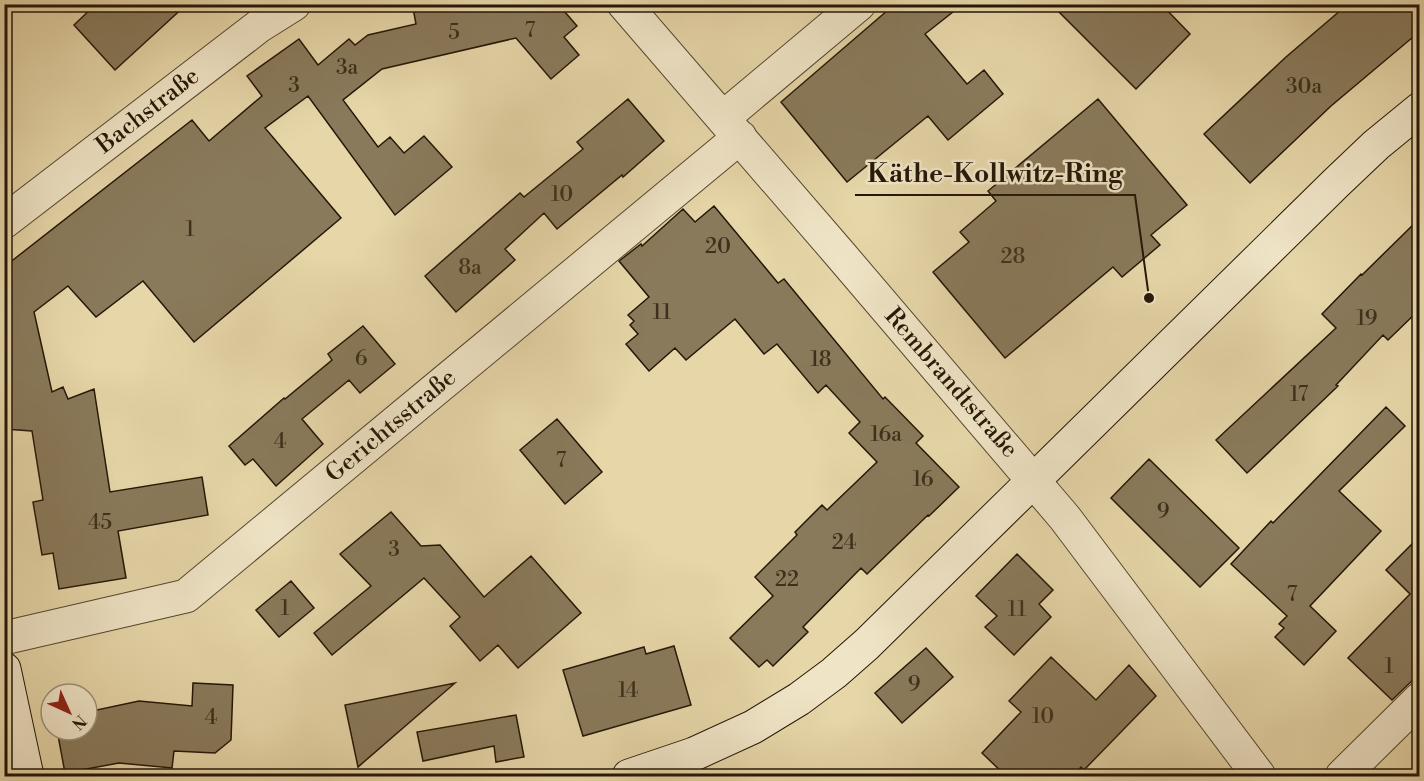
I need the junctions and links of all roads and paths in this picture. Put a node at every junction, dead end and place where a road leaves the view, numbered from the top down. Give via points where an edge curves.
1 (294, 4) edge
2 (624, 4) edge
3 (859, 4) edge
4 (1419, 109) edge
5 (731, 128) junction
6 (4, 222) edge
7 (1034, 480) junction
8 (4, 638) edge
9 (4, 669) edge
10 (1419, 699) edge
11 (637, 776) edge
12 (27, 777) edge
13 (1260, 777) edge
14 (1342, 777) edge

1 - 6 street, Bachstraße via 259,26
2 - 5 street, Rembrandtstraße
3 - 5 street, Gerichtsstraße
4 - 7 street via 1336,183
5 - 7 street, Rembrandtstraße
5 - 8 street, Gerichtsstraße via 186,596
7 - 11 street via 867,644 808,693 753,727
7 - 13 street, Rembrandtstraße
9 - 12 street
10 - 14 street

